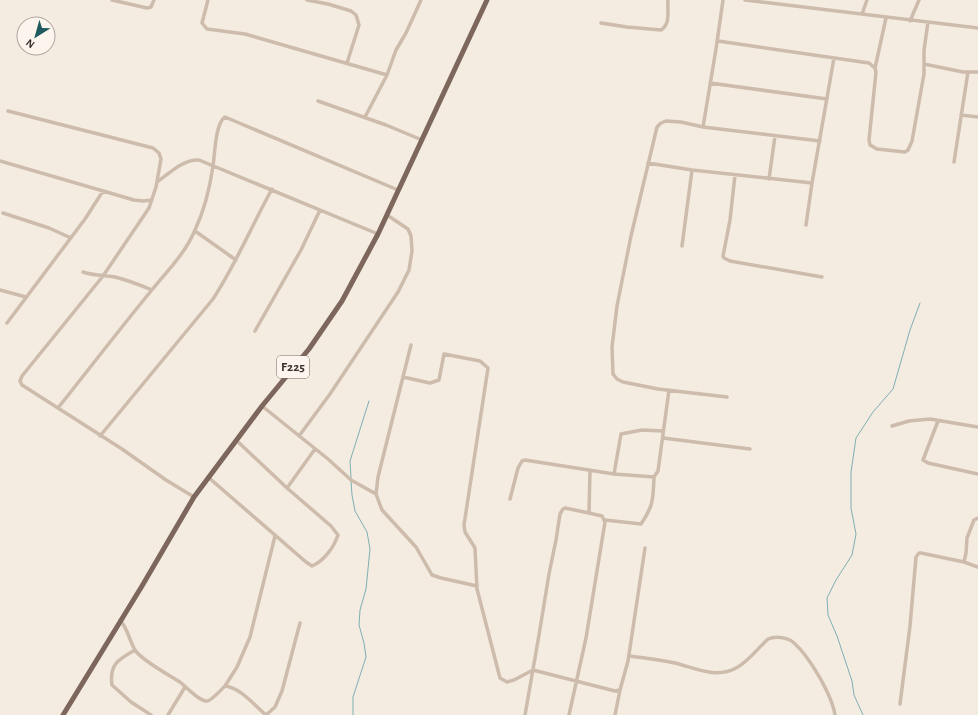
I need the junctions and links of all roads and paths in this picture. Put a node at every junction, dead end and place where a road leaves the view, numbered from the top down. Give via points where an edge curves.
1 (112, 0) edge
2 (154, 0) edge
3 (208, 0) edge
4 (306, 0) edge
5 (421, 0) edge
6 (487, 0) edge
7 (668, 0) edge
8 (723, 0) edge
9 (745, 0) edge
10 (867, 0) edge
11 (918, 0) edge
12 (862, 14) junction
13 (886, 18) junction
14 (910, 21) junction
15 (928, 22) junction
16 (601, 23) dead end
17 (978, 28) edge
18 (718, 41) junction
19 (834, 58) junction
20 (347, 63) junction
21 (924, 64) junction
22 (875, 68) junction
23 (968, 72) junction
24 (978, 72) edge
25 (386, 75) junction
26 (710, 83) junction
27 (827, 99) junction
28 (318, 102) dead end
29 (8, 112) dead end
30 (961, 115) junction
31 (365, 117) junction
32 (978, 117) edge
33 (702, 127) junction
34 (775, 136) junction
35 (422, 140) junction
36 (820, 141) junction
37 (0, 161) edge
38 (954, 162) dead end
39 (648, 163) junction
40 (213, 166) junction
41 (692, 170) junction
42 (735, 175) junction
43 (769, 179) junction
44 (157, 182) junction
45 (812, 183) junction
46 (272, 189) junction
47 (398, 190) junction
48 (103, 191) junction
49 (152, 200) junction
50 (320, 210) junction
51 (3, 214) dead end
52 (387, 215) junction
53 (806, 225) dead end
54 (195, 231) junction
55 (378, 234) junction
56 (71, 238) junction
57 (682, 246) dead end
58 (236, 260) junction
59 (83, 272) dead end
60 (103, 276) junction
61 (822, 277) dead end
62 (0, 290) edge
63 (152, 290) junction
64 (26, 298) junction
65 (7, 323) dead end
66 (255, 331) dead end
67 (411, 345) dead end
68 (403, 376) junction
69 (669, 390) junction
70 (727, 396) dead end
71 (262, 406) junction
72 (58, 408) junction
73 (938, 421) junction
74 (892, 426) dead end
75 (978, 427) edge
76 (663, 431) junction
77 (100, 436) junction
78 (299, 436) junction
79 (663, 438) junction
80 (236, 440) junction
81 (315, 449) junction
82 (750, 449) dead end
83 (590, 470) junction
84 (614, 474) junction
85 (978, 474) edge
86 (208, 477) junction
87 (654, 477) junction
88 (287, 488) junction
89 (376, 494) junction
90 (194, 497) junction
91 (510, 499) dead end
92 (589, 513) junction
93 (978, 518) edge
94 (605, 520) junction
95 (275, 536) junction
96 (645, 548) dead end
97 (964, 562) junction
98 (978, 567) edge
99 (477, 586) junction
100 (120, 620) junction
101 (300, 623) dead end
102 (135, 650) junction
103 (629, 656) junction
104 (533, 670) junction
105 (577, 681) junction
106 (225, 686) junction
107 (185, 687) junction
108 (620, 690) junction
109 (900, 704) dead end
110 (63, 715) edge
111 (151, 715) edge
112 (168, 715) edge
113 (266, 715) edge
114 (525, 715) edge
115 (569, 715) edge
116 (615, 715) edge
117 (835, 715) edge

1 - 2 street via 147,8 151,7
3 - 20 street via 202,23 207,29 245,34
4 - 20 street via 328,4 356,15 359,25
5 - 25 street
6 - 35 main road, F225
7 - 16 street via 668,22 661,30
8 - 18 street
9 - 12 street
10 - 12 street
11 - 14 street
12 - 13 street
13 - 14 street
13 - 22 street
14 - 15 street
15 - 17 street
15 - 21 street
18 - 19 street
18 - 26 street
19 - 22 street via 869,63
19 - 27 street
20 - 25 street
21 - 22 street via 912,141 905,152 877,149 870,145
21 - 23 street
23 - 24 street
23 - 30 street
25 - 31 street
26 - 27 street
26 - 33 street
27 - 36 street
28 - 31 street
29 - 44 street via 153,148 161,159
30 - 32 street
30 - 38 street
31 - 35 street
33 - 34 street
33 - 39 street via 666,120 661,123 657,127
34 - 36 street
34 - 43 street
35 - 47 main road, F225
36 - 45 street
37 - 48 street
39 - 41 street
39 - 69 street via 617,306 612,347 613,374 617,380 623,382
40 - 44 street via 192,159
40 - 46 street
40 - 47 street via 217,135 225,117
40 - 54 street via 203,210
41 - 42 street
41 - 57 street
42 - 43 street
42 - 61 street via 724,258
43 - 45 street
44 - 49 street
45 - 53 street
46 - 50 street
46 - 58 street
47 - 52 main road, F225
48 - 49 street via 134,200
48 - 56 street
49 - 60 street via 141,221
50 - 55 street
50 - 66 street via 301,250
51 - 56 street via 49,228
52 - 55 main road, F225
52 - 78 street via 408,229 411,236 409,270 398,292
54 - 58 street
54 - 63 street via 174,265
55 - 71 main road, F225 via 325,327
56 - 64 street
58 - 77 street via 213,299
59 - 60 street
60 - 63 street via 128,280
60 - 72 street via 20,381 22,385
62 - 64 street
63 - 72 street
64 - 65 street
67 - 68 street
68 - 89 street
68 - 99 street via 430,383 438,380 444,354 480,361 488,368 464,525 475,548
69 - 70 street
69 - 76 street
71 - 78 street
71 - 80 main road, F225
72 - 77 street
73 - 74 street via 909,421
73 - 75 street
73 - 85 street via 923,460
76 - 79 street
76 - 84 street via 642,430 620,434
77 - 90 street
78 - 81 street
79 - 82 street
79 - 87 street via 658,471
80 - 86 main road, F225
80 - 88 street
81 - 88 street
81 - 89 street via 351,480
83 - 84 street
83 - 91 street via 522,461
83 - 92 street
84 - 87 street
86 - 90 main road, F225
86 - 95 street
87 - 94 street via 650,510 641,524
88 - 95 street via 338,535 319,563 312,566
89 - 99 street via 382,510 416,547 432,575
90 - 100 main road, F225
92 - 94 street via 602,516
92 - 104 street via 565,508 560,514
93 - 97 street via 974,520 969,532
94 - 105 street
95 - 106 street via 250,637 237,668
96 - 103 street
97 - 98 street
97 - 109 street via 921,553 916,557
99 - 104 street via 500,678 507,682
100 - 102 street via 128,631
100 - 110 main road, F225
101 - 113 street via 282,691 275,707
102 - 107 street
102 - 111 street via 114,665 112,684 131,702
103 - 108 street
103 - 117 street via 676,663 705,672 727,672 742,664 768,639 784,638 795,643 814,667 833,705
104 - 105 street
104 - 114 street
105 - 108 street via 615,691
105 - 115 street
106 - 107 street via 206,702
106 - 113 street via 232,686
107 - 112 street
108 - 116 street

